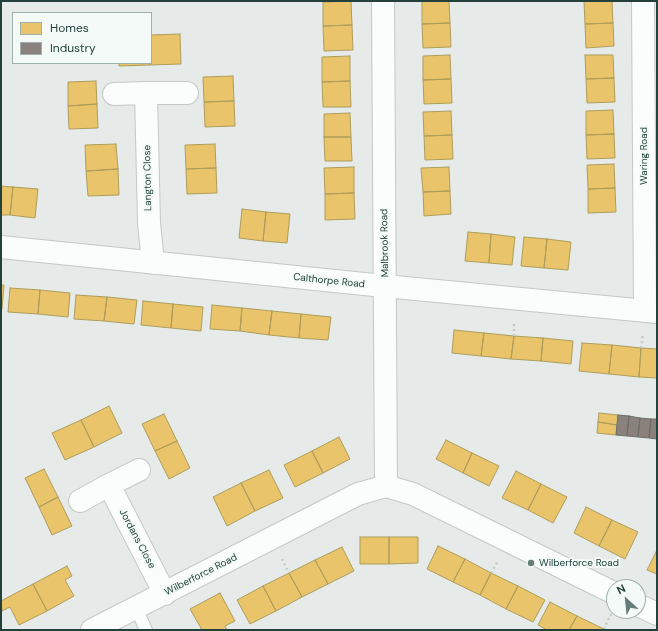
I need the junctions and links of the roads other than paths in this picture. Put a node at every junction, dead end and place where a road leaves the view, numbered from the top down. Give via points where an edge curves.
1 (383, 1) edge
2 (643, 1) edge
3 (146, 93) junction
4 (187, 93) dead end
5 (114, 94) dead end
6 (1, 247) edge
7 (153, 263) junction
8 (386, 286) junction
9 (651, 311) edge
10 (139, 470) dead end
11 (109, 485) junction
12 (386, 486) junction
13 (80, 500) dead end
14 (606, 589) edge
15 (165, 594) junction
16 (136, 608) junction
17 (646, 609) edge
18 (657, 614) edge
19 (92, 630) edge
20 (146, 630) edge

1 - 8 street, Malbrook Road
2 - 9 street, Waring Road
3 - 4 street
3 - 5 street
3 - 7 street, Langton Close via 149,223
6 - 7 street, Calthorpe Road
7 - 8 street, Calthorpe Road
8 - 9 street, Calthorpe Road
8 - 12 street, Malbrook Road
10 - 11 street
11 - 13 street
11 - 15 street, Jordans Close
12 - 14 street via 413,494
12 - 15 street, Wilberforce Road via 358,494
15 - 16 street, Wilberforce Road
16 - 19 street, Wilberforce Road
16 - 20 lane
17 - 18 street

